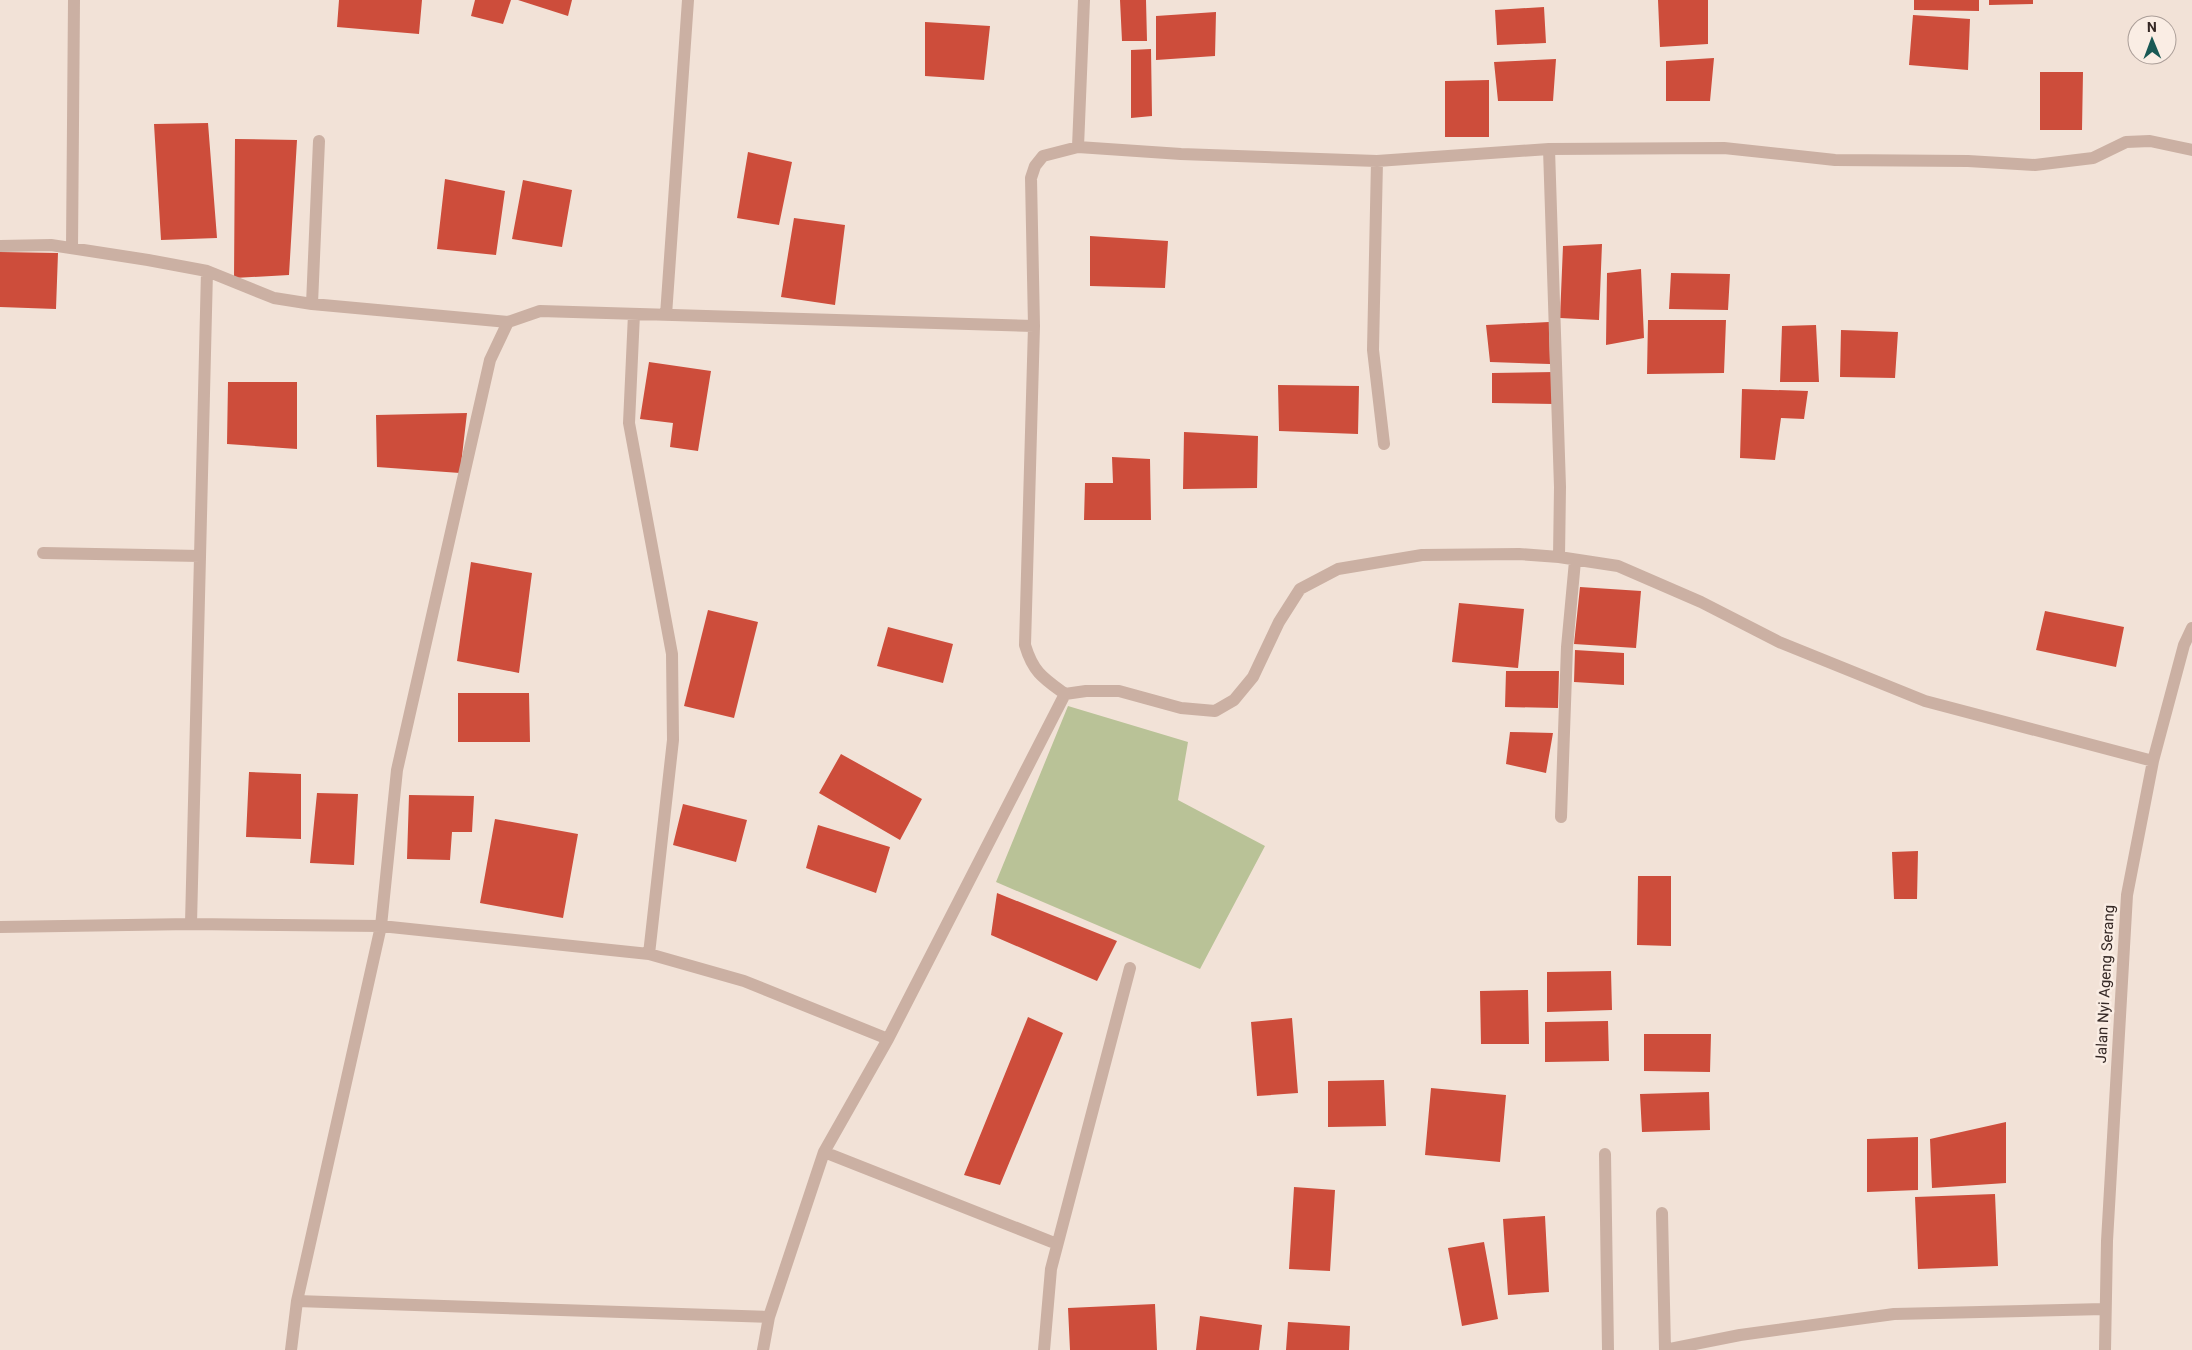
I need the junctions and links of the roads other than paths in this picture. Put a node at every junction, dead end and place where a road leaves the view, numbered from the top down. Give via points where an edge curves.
1 (74, 0) edge
2 (688, 0) edge
3 (1084, 0) edge
4 (319, 141) dead end
5 (1078, 147) junction
6 (1549, 149) junction
7 (2192, 150) edge
8 (1377, 161) junction
9 (0, 246) edge
10 (72, 248) junction
11 (207, 271) junction
12 (312, 304) junction
13 (634, 314) junction
14 (666, 315) junction
15 (508, 322) junction
16 (1034, 326) junction
17 (1384, 444) dead end
18 (43, 553) dead end
19 (200, 556) junction
20 (1559, 557) junction
21 (1575, 561) junction
22 (2192, 628) edge
23 (1064, 694) junction
24 (2153, 760) junction
25 (1561, 817) dead end
26 (191, 924) junction
27 (381, 926) junction
28 (0, 927) edge
29 (650, 954) junction
30 (1130, 968) dead end
31 (888, 1039) junction
32 (824, 1152) junction
33 (1605, 1154) dead end
34 (1662, 1212) dead end
35 (1057, 1244) junction
36 (297, 1302) junction
37 (2104, 1309) junction
38 (770, 1317) junction
39 (291, 1350) edge
40 (763, 1350) edge
41 (1044, 1350) edge
42 (1608, 1350) edge
43 (1665, 1350) edge
44 (2105, 1350) edge

1 - 10 street
2 - 14 street
3 - 5 street
4 - 12 street
5 - 8 street
5 - 16 street via 1043,156 1031,178
6 - 7 street via 1724,148 1835,160 2035,165 2093,158 2126,142 2150,141
6 - 8 street
6 - 20 street via 1560,487
8 - 17 street via 1373,350
9 - 10 street
10 - 11 street
11 - 12 street via 274,298
11 - 19 street
12 - 15 street
13 - 14 street
13 - 15 street via 540,310
13 - 29 street via 629,423 672,654 673,740
14 - 16 street
15 - 27 street via 490,360 397,770
16 - 23 street via 1025,645 1030,662 1039,674
18 - 19 street
19 - 26 street
20 - 21 street
20 - 23 street via 1422,555 1338,569 1300,589 1279,622 1253,676 1234,700 1215,711 1181,708 1119,691
21 - 24 street via 1618,566 1702,602 1779,642 1925,701
21 - 25 street via 1566,647
22 - 24 street, Jalan Nyi Ageng Serang via 2184,645
23 - 31 street
24 - 37 street, Jalan Nyi Ageng Serang via 2127,895
26 - 27 street
26 - 28 street
27 - 29 street
27 - 36 street
29 - 31 street via 744,982
30 - 35 street
31 - 32 street
32 - 35 street
32 - 38 street
33 - 42 street
34 - 43 street
35 - 41 street via 1051,1269
36 - 38 street
36 - 39 street
37 - 43 street via 1894,1314 1794,1326
37 - 44 street, Jalan Nyi Ageng Serang
38 - 40 street

